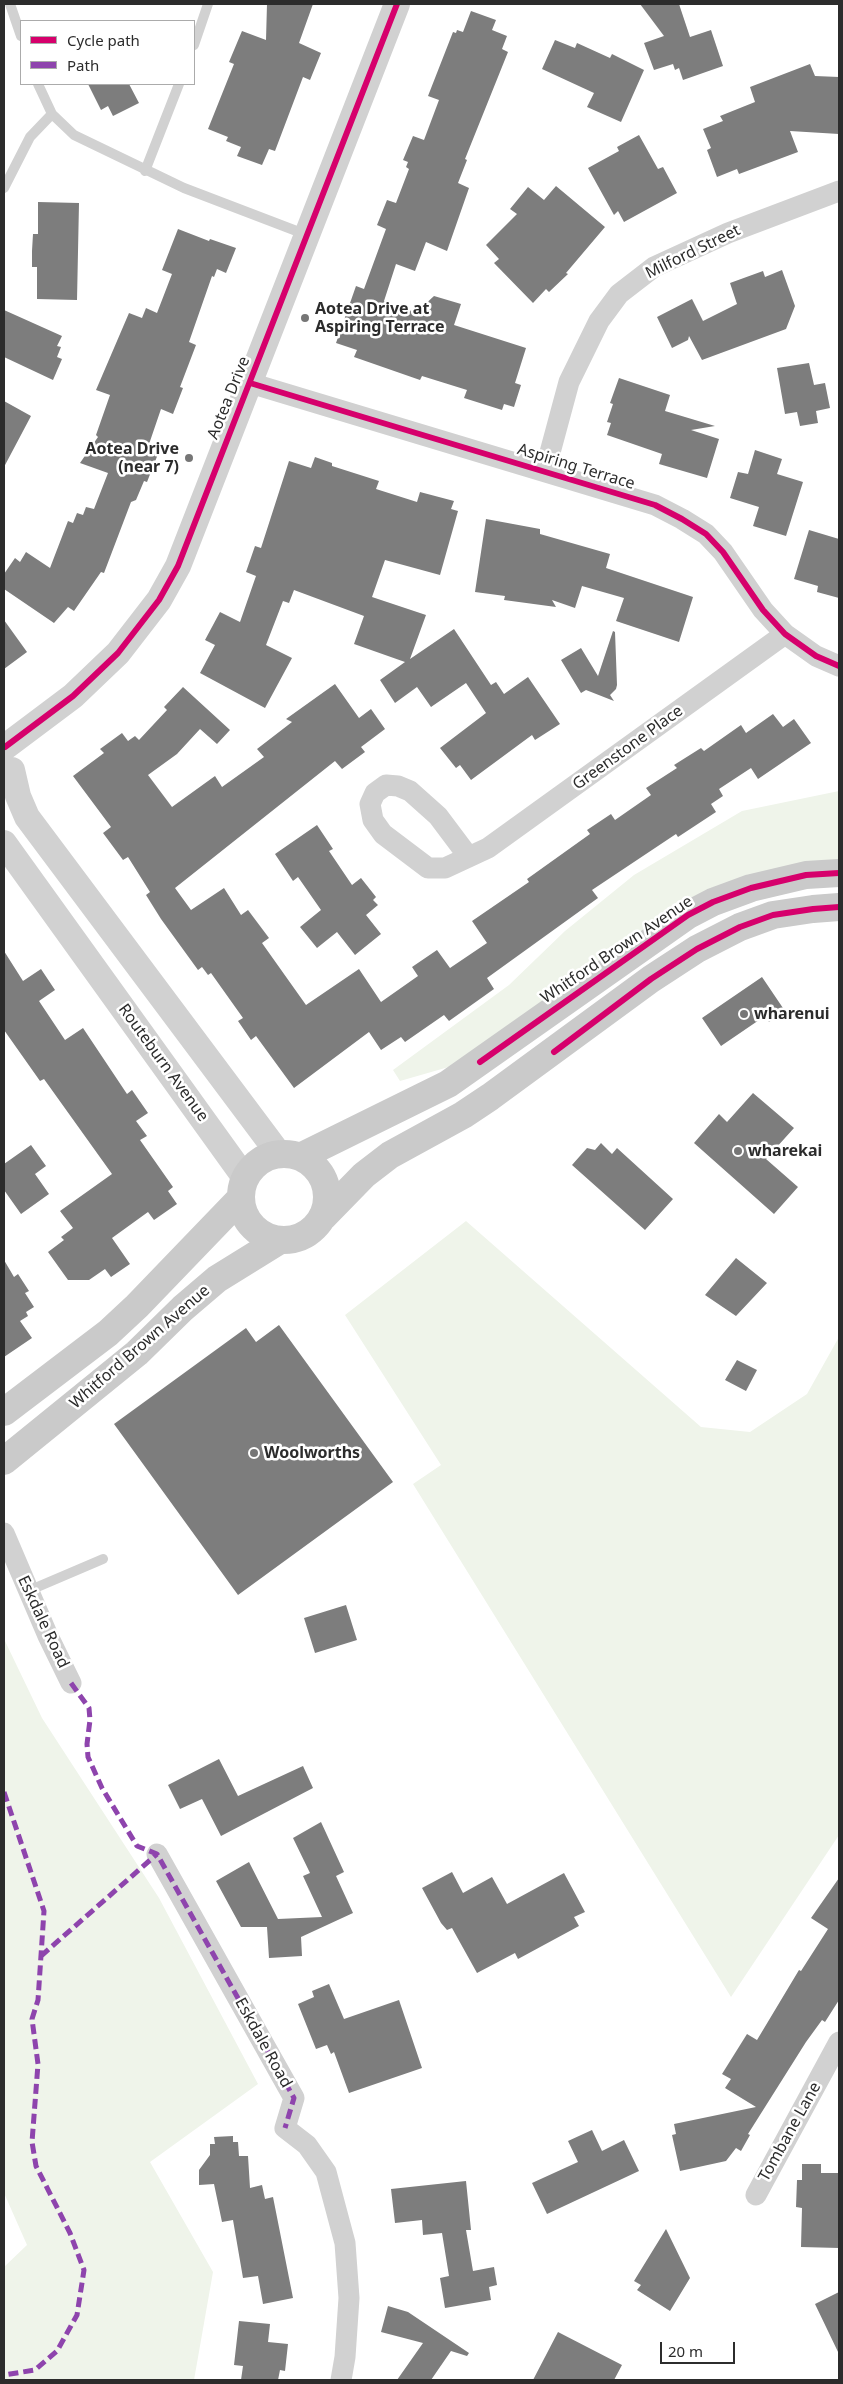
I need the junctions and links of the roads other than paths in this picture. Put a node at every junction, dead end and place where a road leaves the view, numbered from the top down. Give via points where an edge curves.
1 (10, 4) edge
2 (208, 4) edge
3 (397, 4) edge
4 (20, 33) edge
5 (195, 42) edge
6 (38, 85) edge
7 (178, 85) edge
8 (52, 114) junction
9 (145, 171) junction
10 (4, 188) edge
11 (839, 191) edge
12 (308, 236) junction
13 (250, 383) junction
14 (545, 471) junction
15 (785, 634) junction
16 (839, 666) edge
17 (6, 764) edge
18 (4, 843) edge
19 (468, 856) junction
20 (839, 873) edge
21 (839, 907) edge
22 (110, 929) junction
23 (80, 949) junction
24 (195, 1042) junction
25 (163, 1063) junction
26 (289, 1155) junction
27 (243, 1188) junction
28 (323, 1217) junction
29 (280, 1240) junction
30 (4, 1412) edge
31 (4, 1460) edge
32 (4, 1533) edge
33 (103, 1559) dead end
34 (28, 1591) junction
35 (71, 1682) dead end
36 (157, 1854) dead end
37 (839, 2042) edge
38 (756, 2195) dead end
39 (341, 2380) edge

1 - 4 lane
2 - 5 lane
3 - 12 street, Aotea Drive
6 - 8 lane
7 - 9 lane
8 - 9 lane via 74,135
8 - 10 lane via 30,138
9 - 12 lane
11 - 14 street, Milford Street via 728,233 654,267 619,294 599,321 569,382
12 - 13 street, Aotea Drive
13 - 14 street, Aspiring Terrace
13 - 17 street, Aotea Drive via 178,566 159,600 100,672
14 - 15 street, Aspiring Terrace via 655,505 706,534
15 - 16 street, Aspiring Terrace via 816,656
15 - 19 street, Greenstone Place via 536,815 488,848
17 - 22 street via 27,817
18 - 23 street, Routeburn Avenue
19 - 19 street, Greenstone Place via 438,816 410,791 386,785 375,793 370,804 372,820 383,834 428,868 445,868
20 - 26 main road, Whitford Brown Avenue via 806,875 751,888 713,902 688,915 448,1084
21 - 28 main road via 773,916 740,927 698,949 490,1097 390,1155 364,1175
22 - 23 street
22 - 24 street
23 - 25 street, Routeburn Avenue
24 - 25 street
24 - 26 street
25 - 27 street, Routeburn Avenue
26 - 27 main road via 259,1162
26 - 28 main road via 318,1169 325,1182 327,1203
27 - 29 main road via 246,1218 267,1237
27 - 30 main road, Whitford Brown Avenue via 137,1306 108,1333
28 - 29 main road via 308,1233 295,1239
29 - 31 main road, Whitford Brown Avenue via 217,1279 137,1353
32 - 34 street, Eskdale Road
33 - 34 lane
34 - 35 street, Eskdale Road
36 - 39 street, Eskdale Road via 294,2098 285,2128 307,2145 326,2172 345,2243 348,2288
37 - 38 street, Tombane Lane

